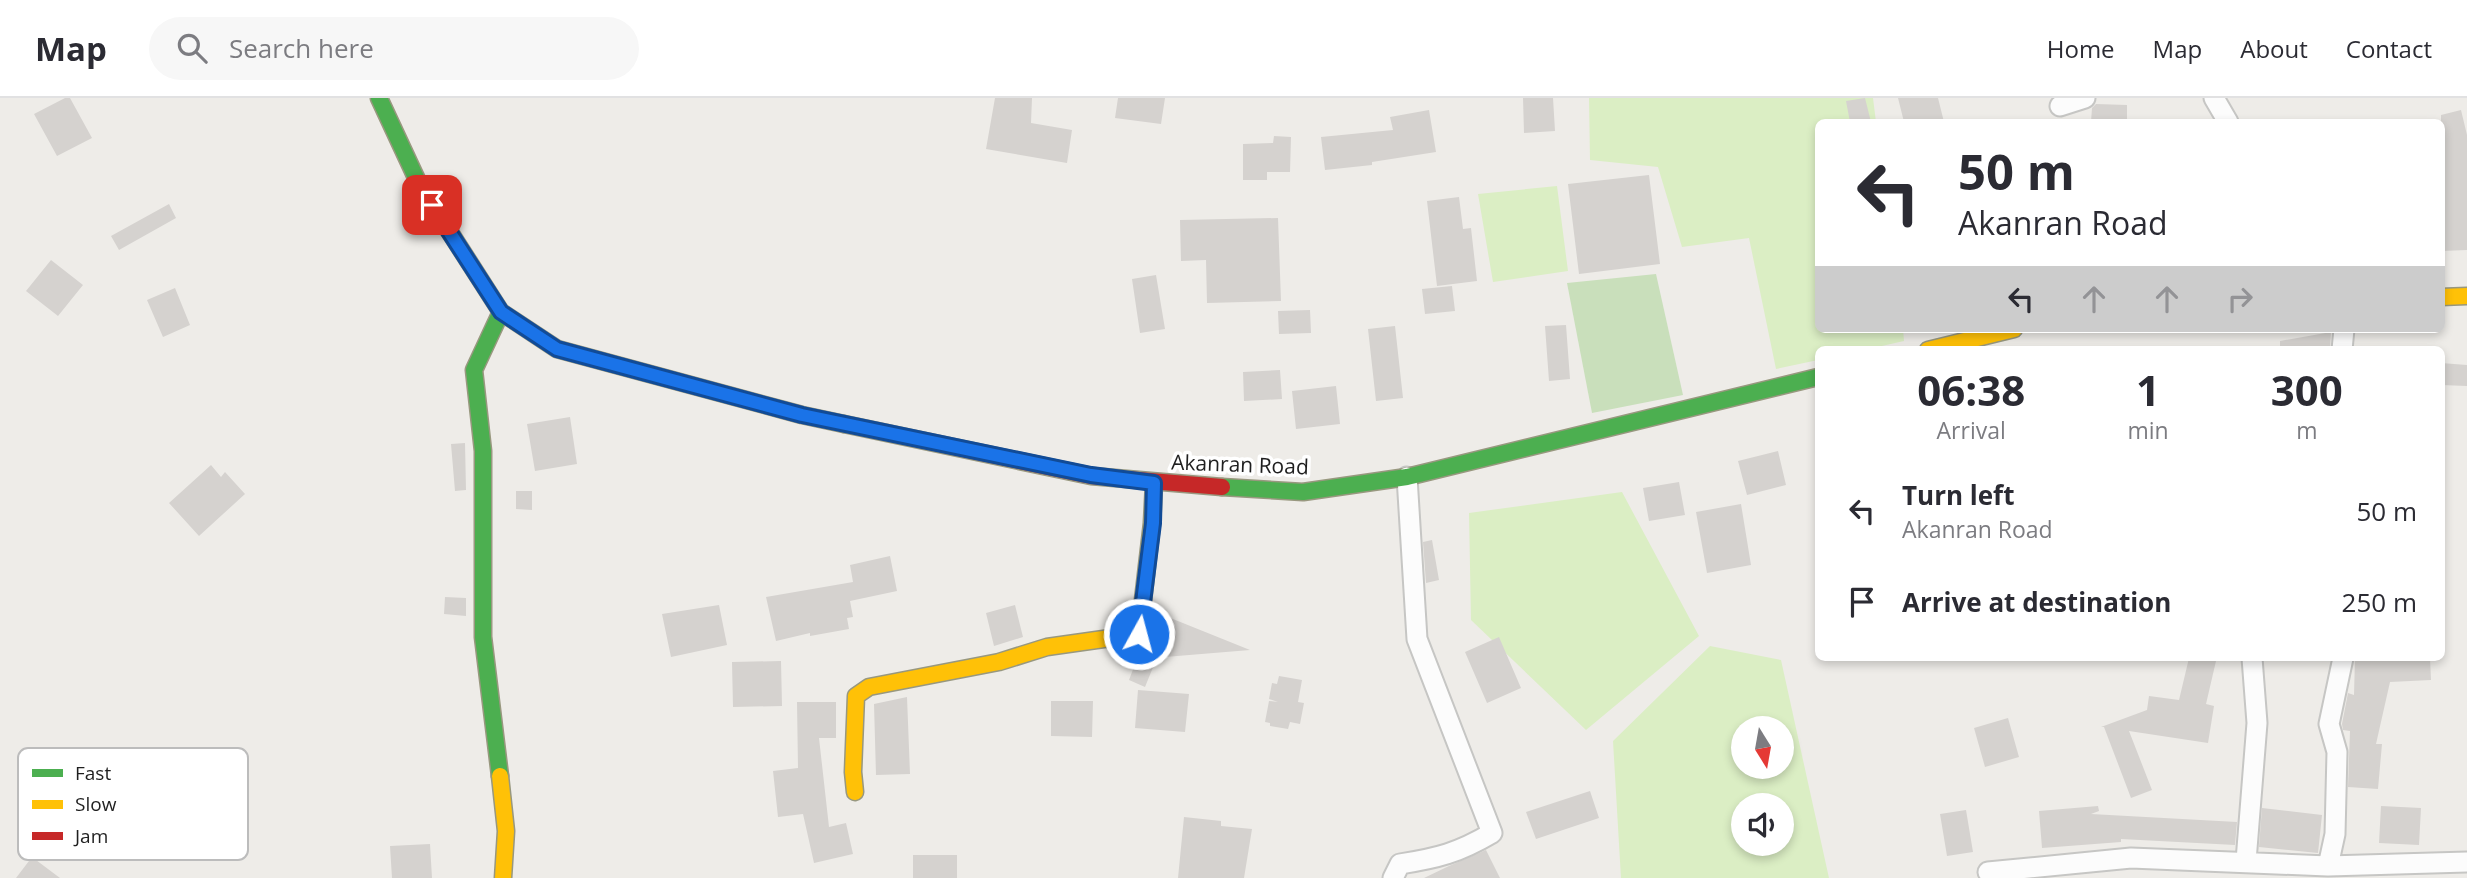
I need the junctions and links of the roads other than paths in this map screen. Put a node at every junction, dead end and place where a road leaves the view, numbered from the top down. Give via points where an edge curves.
1 (379, 98) edge
2 (2085, 98) edge
3 (2214, 98) edge
4 (2060, 109) edge
5 (2226, 119) edge
6 (2467, 296) edge
7 (2445, 297) edge
8 (501, 312) junction
9 (1998, 333) edge
10 (1944, 346) edge
11 (1815, 378) edge
12 (1407, 477) junction
13 (1154, 483) junction
14 (2252, 661) edge
15 (2342, 661) edge
16 (855, 792) dead end
17 (2246, 861) junction
18 (2467, 862) edge
19 (2328, 866) junction
20 (1988, 872) dead end
21 (503, 878) edge
22 (1393, 878) edge

1 - 8 main road, Akanran Road via 419,184
2 - 4 street
3 - 5 street
6 - 7 main road
8 - 13 main road, Akanran Road via 557,349 802,415 1091,475
8 - 21 main road via 474,370 482,451 483,637 506,831
9 - 10 main road
11 - 12 main road, Akanran Road
12 - 13 main road, Akanran Road via 1303,492
12 - 22 street via 1417,639 1492,833 1440,858 1400,864
13 - 16 main road via 1139,634 1047,647 999,662 869,687 856,696
14 - 17 street via 2257,723
15 - 19 street via 2329,724 2337,752 2335,834
17 - 19 street
17 - 20 street via 2132,858
18 - 19 street

